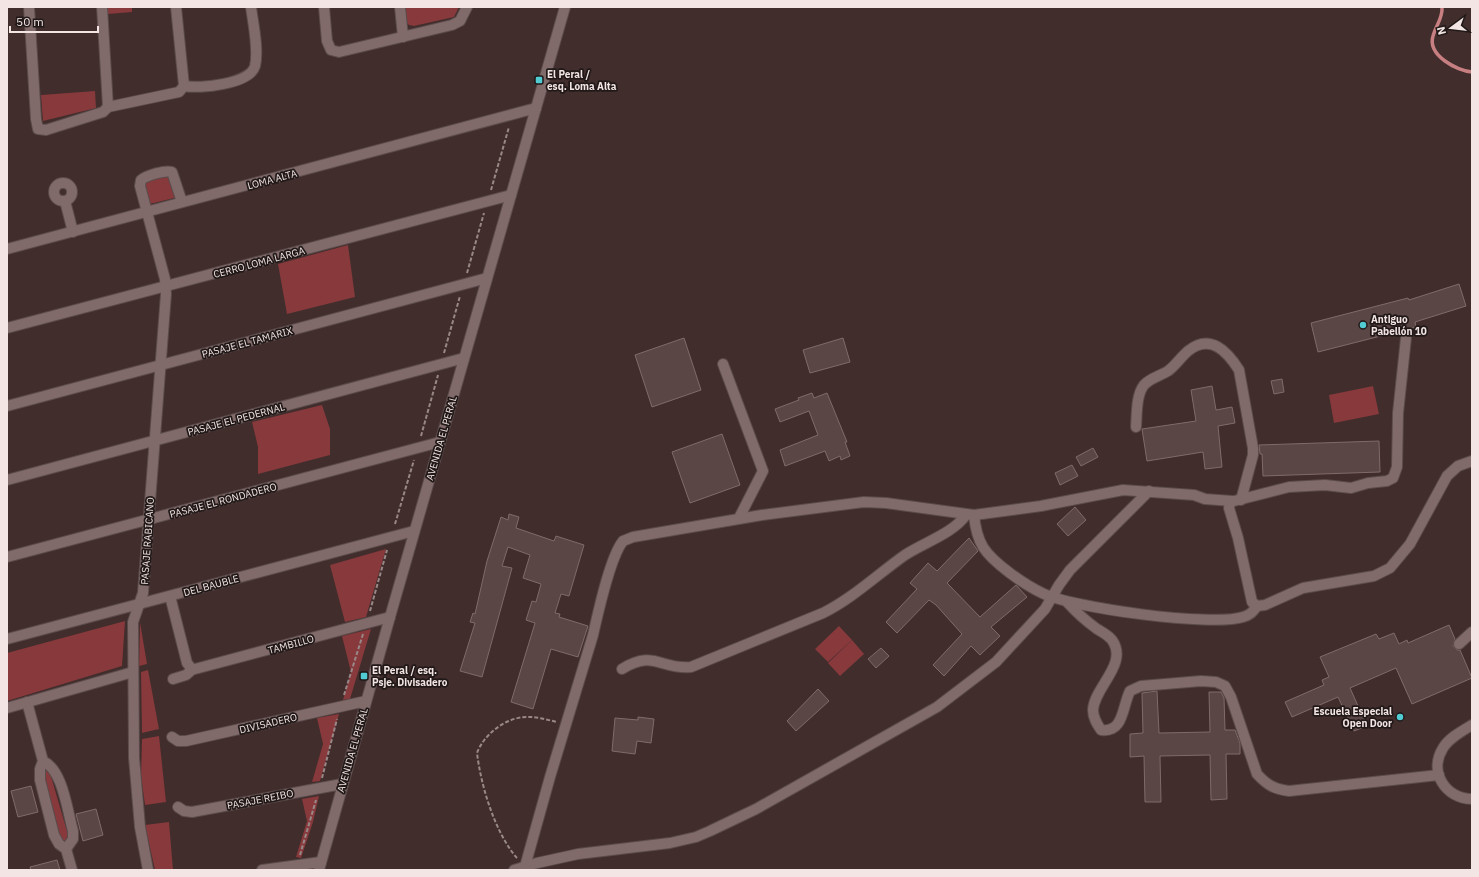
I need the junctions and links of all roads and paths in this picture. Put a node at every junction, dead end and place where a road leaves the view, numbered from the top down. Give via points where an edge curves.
1 (29, 7) edge
2 (102, 7) edge
3 (176, 7) edge
4 (251, 7) edge
5 (324, 7) edge
6 (400, 7) edge
7 (467, 7) edge
8 (565, 7) edge
9 (403, 37) junction
10 (184, 86) junction
11 (108, 107) junction
12 (536, 108) junction
13 (512, 115) junction
14 (511, 195) junction
15 (65, 200) dead end
16 (487, 201) junction
17 (182, 202) junction
18 (147, 212) junction
19 (73, 232) junction
20 (7, 249) edge
21 (487, 278) junction
22 (463, 285) junction
23 (166, 286) junction
24 (7, 328) edge
25 (1406, 338) dead end
26 (464, 358) junction
27 (723, 364) dead end
28 (161, 365) junction
29 (441, 365) junction
30 (7, 406) edge
31 (1136, 427) dead end
32 (155, 441) junction
33 (440, 442) junction
34 (418, 448) junction
35 (1472, 461) edge
36 (7, 480) edge
37 (1149, 491) junction
38 (1236, 500) junction
39 (970, 515) junction
40 (739, 518) junction
41 (148, 520) junction
42 (414, 531) junction
43 (391, 537) junction
44 (7, 557) edge
45 (170, 596) junction
46 (1052, 598) junction
47 (1067, 602) junction
48 (139, 604) junction
49 (1257, 606) junction
50 (390, 618) junction
51 (366, 624) junction
52 (1472, 632) edge
53 (7, 639) edge
54 (1459, 644) dead end
55 (193, 669) junction
56 (622, 669) dead end
57 (133, 672) junction
58 (173, 679) dead end
59 (366, 701) junction
60 (27, 702) junction
61 (340, 707) junction
62 (7, 708) edge
63 (566, 724) junction
64 (1472, 725) edge
65 (172, 737) dead end
66 (43, 761) junction
67 (1439, 775) junction
68 (342, 784) junction
69 (319, 788) junction
70 (1472, 799) edge
71 (178, 807) dead end
72 (66, 849) junction
73 (298, 864) junction
74 (320, 866) edge
75 (525, 868) edge
76 (72, 870) edge
77 (148, 870) edge
78 (262, 870) edge
79 (514, 870) edge

1 - 11 street via 38,128 46,130 98,114
2 - 11 street
3 - 10 street
4 - 10 street via 256,58 254,67 248,74 220,86
5 - 9 street via 327,41 331,50 339,52
6 - 9 street
7 - 9 street via 460,21 452,25
8 - 12 street, AVENIDA EL PERAL
10 - 11 street via 179,92
12 - 13 street, LOMA ALTA
12 - 14 street, AVENIDA EL PERAL
13 - 16 path
13 - 17 street, LOMA ALTA
14 - 16 street, CERRO LOMA LARGA
14 - 21 street, AVENIDA EL PERAL
15 - 19 street
16 - 22 path
16 - 23 street, CERRO LOMA LARGA
17 - 18 street, LOMA ALTA
17 - 18 street, PASAJE RABICANO via 174,174 167,171 141,180 140,186
18 - 19 street, LOMA ALTA
18 - 23 street, PASAJE RABICANO
19 - 20 street, LOMA ALTA
21 - 22 street, PASAJE EL TAMARIX
21 - 26 street, AVENIDA EL PERAL
22 - 28 street, PASAJE EL TAMARIX
22 - 29 path
23 - 24 street, CERRO LOMA LARGA
23 - 28 street, PASAJE RABICANO
25 - 38 street via 1398,413 1397,467 1393,478 1351,488 1325,485 1289,487
26 - 29 street, PASAJE EL PEDERNAL
26 - 33 street, AVENIDA EL PERAL
27 - 40 street via 763,471
28 - 30 street, PASAJE EL TAMARIX
28 - 32 street, PASAJE RABICANO
29 - 32 street, PASAJE EL PEDERNAL
29 - 34 path
31 - 38 street via 1140,393 1144,385 1168,371 1190,350 1204,344 1218,345 1233,359 1239,370 1253,448 1253,455
32 - 36 street, PASAJE EL PEDERNAL
32 - 41 street, PASAJE RABICANO
33 - 34 street, PASAJE EL RONDADERO
33 - 42 street, AVENIDA EL PERAL
34 - 41 street, PASAJE EL RONDADERO
34 - 43 path
35 - 49 street via 1458,466 1447,476 1406,549 1390,568 1374,576 1303,588
37 - 38 street
37 - 39 street via 1116,491 1041,506
37 - 46 street via 1070,570
38 - 49 street via 1229,504 1229,508 1251,600
39 - 40 street via 864,502
39 - 46 street via 987,553 1028,585
39 - 56 street via 906,555 840,604 823,613 691,667 644,660
40 - 63 street via 623,540 613,564
41 - 44 street, PASAJE EL RONDADERO
41 - 48 street, PASAJE RABICANO via 143,593
42 - 43 street, DEL BAUBLE
42 - 50 street, AVENIDA EL PERAL
43 - 45 street, DEL BAUBLE
43 - 51 path
45 - 48 street, DEL BAUBLE
45 - 55 street via 188,663
46 - 47 street
46 - 75 street via 996,662 937,707 756,809 710,832 688,839 578,854
47 - 49 street via 1142,614 1222,620 1243,617 1252,613
47 - 67 street via 1079,615 1112,639 1115,647 1114,664 1093,710 1095,721 1101,730 1116,728 1130,692 1141,686 1216,682 1226,686 1231,697 1257,774 1274,789 1289,791
48 - 53 street, DEL BAUBLE
48 - 57 street, PASAJE RABICANO via 134,622
50 - 51 street, TAMBILLO
50 - 59 street, AVENIDA EL PERAL
51 - 55 street, TAMBILLO
51 - 61 path
52 - 54 street
55 - 58 street, TAMBILLO via 186,675
57 - 60 street
57 - 77 street, PASAJE RABICANO via 135,782
59 - 61 street, DIVISADERO
59 - 68 street, AVENIDA EL PERAL
60 - 62 street
60 - 66 street
61 - 65 street, DIVISADERO via 186,741 178,741
61 - 69 path
63 - 75 street
63 - 75 path via 528,717 518,718 493,731 480,743 477,753 499,832
64 - 67 street via 1454,736 1443,748 1438,763
66 - 72 street via 40,780 54,835 59,844
66 - 72 street via 56,773 66,808 73,835
67 - 70 street via 1448,792
68 - 69 street, PASAJE REIBO
68 - 74 street, AVENIDA EL PERAL
69 - 71 street, PASAJE REIBO via 192,812
69 - 73 path
72 - 76 street
73 - 74 street
73 - 78 street
75 - 79 street

